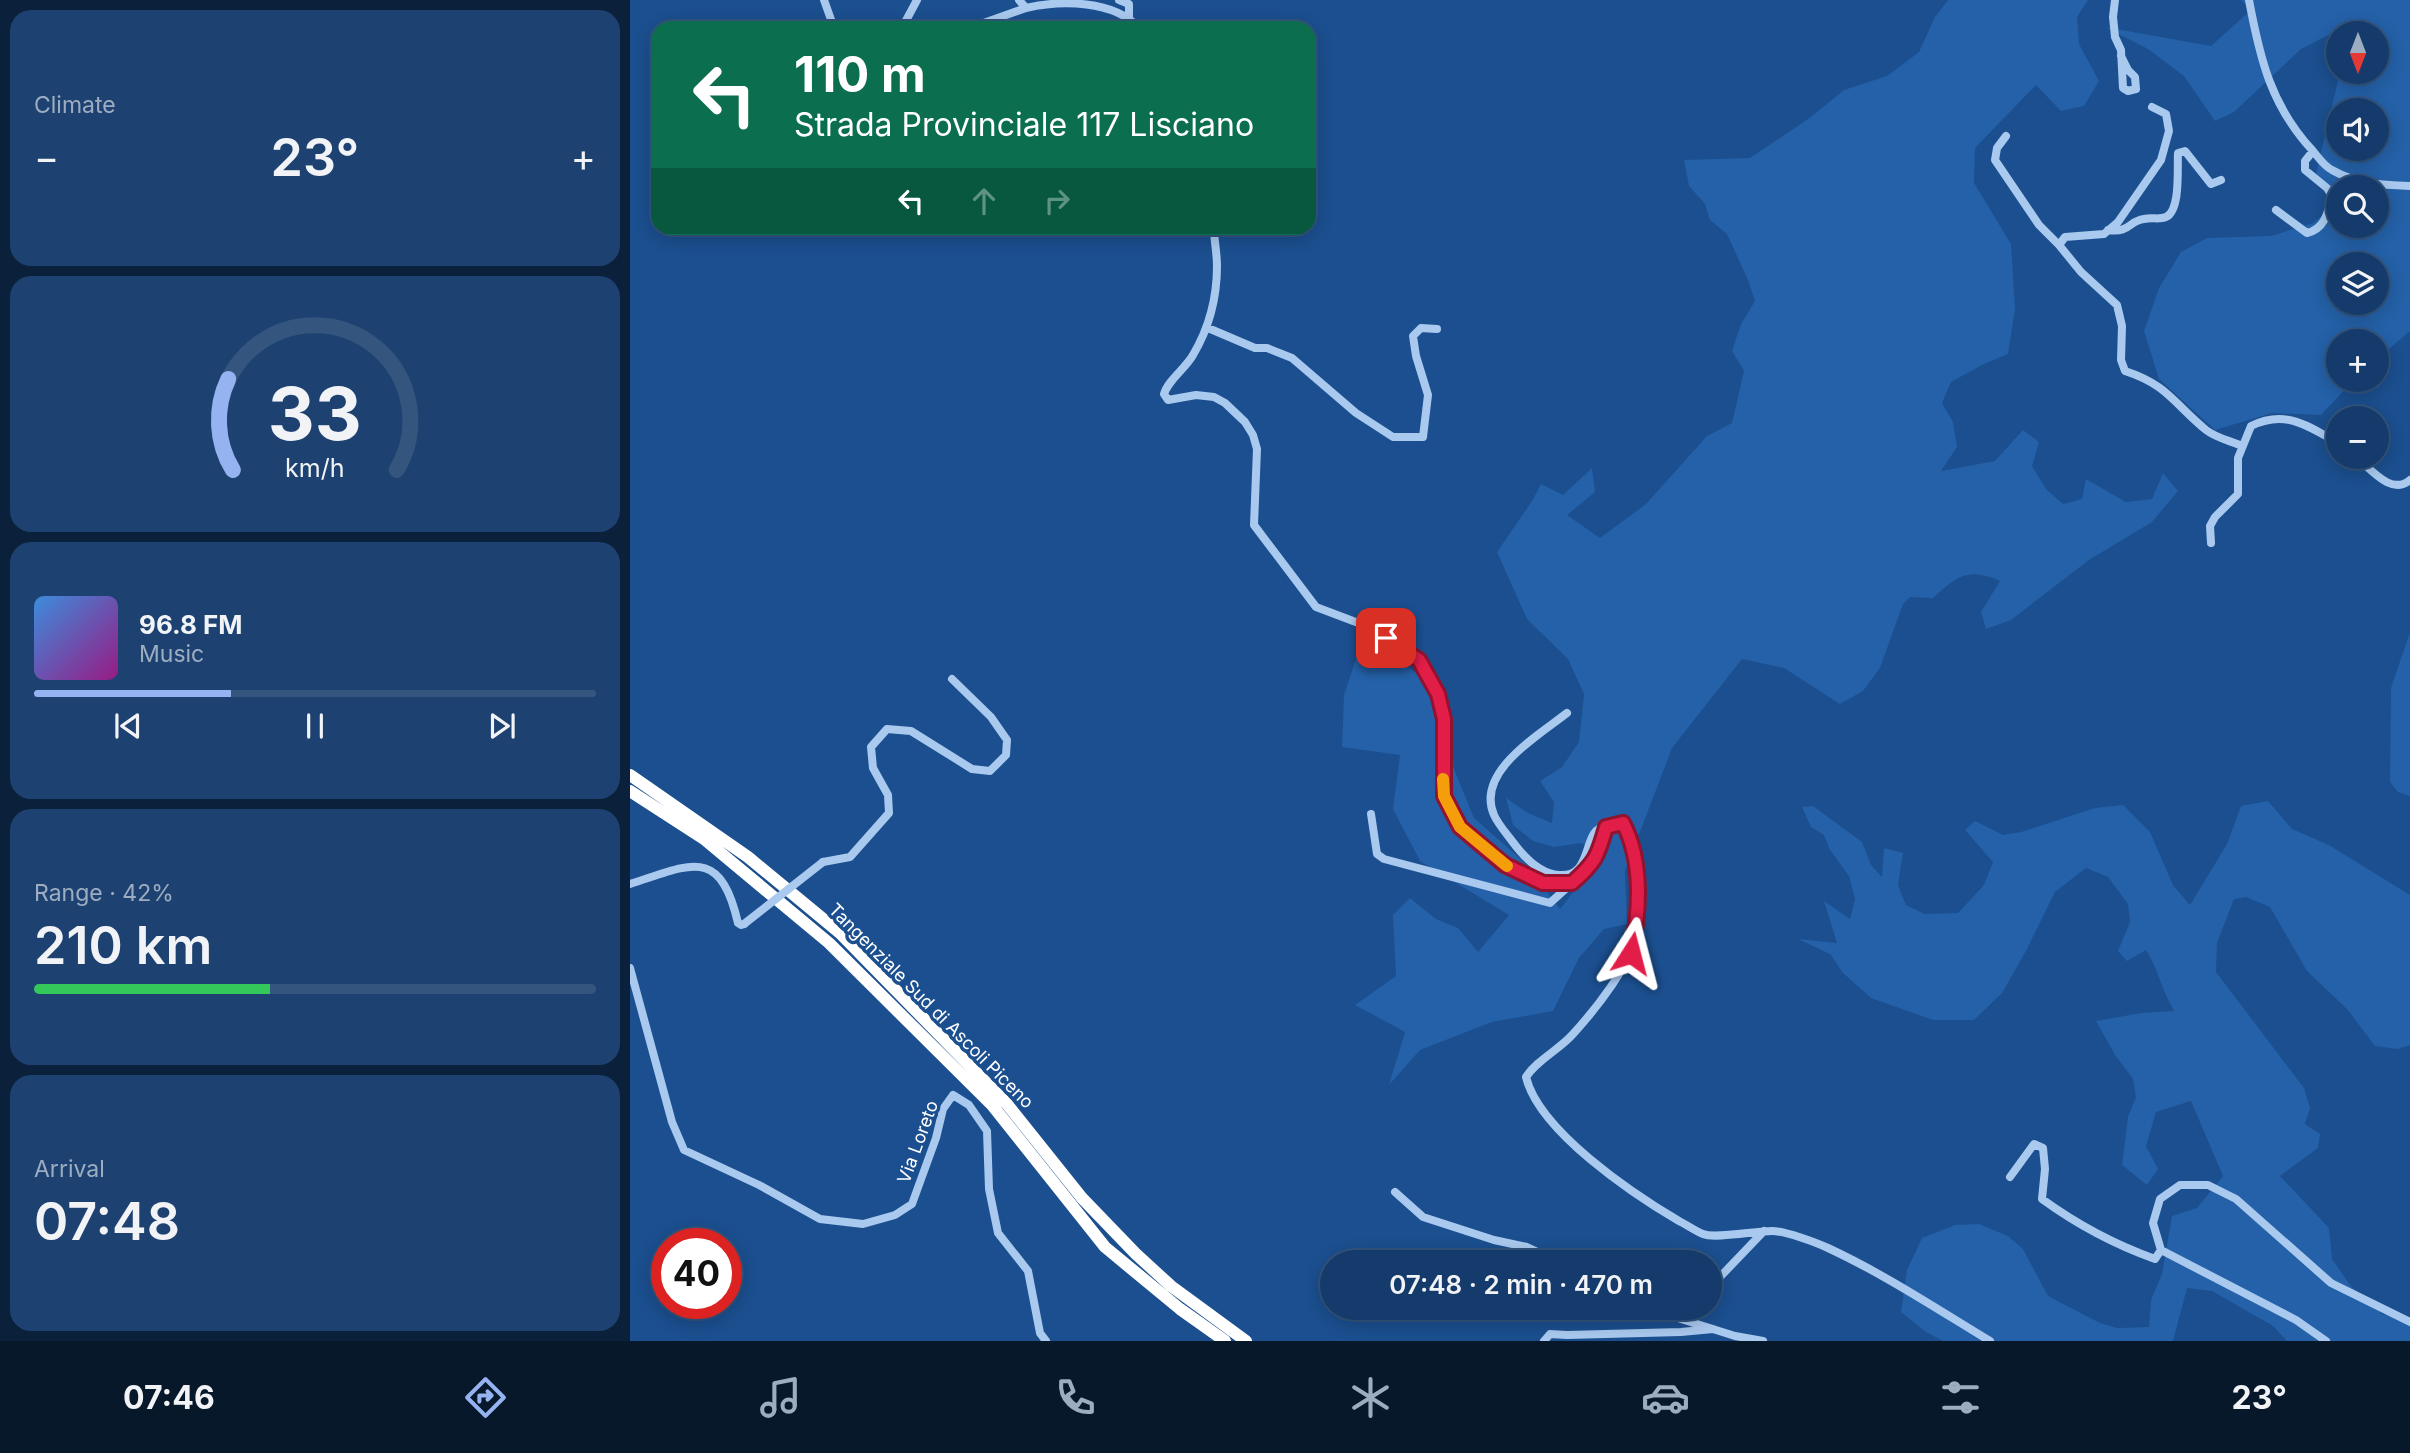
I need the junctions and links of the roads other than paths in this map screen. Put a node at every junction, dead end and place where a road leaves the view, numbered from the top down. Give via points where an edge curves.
1 (824, 0) edge
2 (917, 0) edge
3 (1019, 0) edge
4 (1119, 0) edge
5 (2115, 0) edge
6 (2249, 0) edge
7 (1026, 8) junction
8 (1129, 18) junction
9 (832, 21) edge
10 (906, 21) edge
11 (989, 21) edge
12 (1132, 21) edge
13 (2121, 56) dead end
14 (2152, 107) dead end
15 (2006, 136) dead end
16 (2313, 151) junction
17 (2221, 180) dead end
18 (2410, 186) edge
19 (2276, 211) dead end
20 (2108, 230) junction
21 (1214, 235) edge
22 (2059, 245) junction
23 (1208, 328) junction
24 (1437, 329) dead end
25 (2326, 436) edge
26 (2242, 446) junction
27 (2371, 469) edge
28 (2410, 481) edge
29 (2211, 543) dead end
30 (952, 679) dead end
31 (1567, 713) dead end
32 (631, 775) edge
33 (630, 791) edge
34 (1371, 814) dead end
35 (1606, 827) junction
36 (1572, 883) junction
37 (630, 884) edge
38 (630, 968) edge
39 (2010, 1177) dead end
40 (1395, 1192) dead end
41 (1765, 1231) junction
42 (1534, 1250) edge
43 (2161, 1251) junction
44 (1722, 1275) edge
45 (1684, 1320) edge
46 (2410, 1322) edge
47 (1713, 1329) junction
48 (1587, 1338) edge
49 (1046, 1341) edge
50 (1225, 1341) edge
51 (1246, 1341) edge
52 (1544, 1341) edge
53 (1763, 1341) edge
54 (1990, 1341) edge
55 (2326, 1341) edge

1 - 9 street
2 - 10 street
3 - 7 street
4 - 8 street via 1129,4
5 - 13 street via 2115,37
6 - 16 street via 2270,88
7 - 8 street via 1077,1
7 - 11 street
8 - 12 street
14 - 20 street via 2166,114 2169,131 2161,160
15 - 22 street via 1994,160 2039,225
16 - 18 street via 2330,170 2368,184
16 - 19 street via 2305,170 2332,196 2326,218 2316,231 2307,233
17 - 20 street via 2211,184 2185,150 2178,153 2176,207 2168,216 2142,218 2120,232
20 - 22 street via 2065,237
21 - 23 street via 1215,297
22 - 26 street via 2117,305 2125,371 2149,379 2170,394 2208,432
23 - 24 street via 1292,358 1356,413 1393,437 1412,438 1423,437 1427,395 1413,336 1421,328
23 - 36 street via 1164,394 1168,400 1214,397 1245,422 1257,449 1254,525 1316,607 1369,627 1419,660 1438,694 1444,719 1444,796 1460,827 1505,865 1543,883
25 - 26 street via 2297,420 2273,418 2251,426
26 - 29 street via 2238,494 2210,526
27 - 28 street via 2392,486
30 - 37 street, bridge via 991,717 1007,740 1006,755 990,771 972,769 911,731 887,729 871,747 873,768 888,795 889,813 850,857 823,863 744,924 738,923 728,888 710,870 689,867
31 - 35 street via 1499,772 1490,796 1493,814 1527,859 1559,875 1573,872 1585,861 1595,831
32 - 51 highway, Tangenziale Sud di Ascoli Piceno via 748,857 840,933 1007,1104 1082,1198 1136,1254
33 - 50 highway, Tangenziale Sud di Ascoli Piceno via 704,839 830,943 992,1105 1105,1247
34 - 36 street via 1377,854 1384,859 1550,903
35 - 36 street via 1592,866
35 - 41 street via 1623,823 1632,840 1636,929 1631,953 1575,1032 1533,1067 1526,1077 1529,1089 1571,1142 1656,1207 1705,1235
38 - 49 street, Via Loreto via 672,1122 684,1150 820,1219 863,1224 895,1215 912,1204 943,1109 953,1095 969,1105 987,1131 989,1189 998,1233 1028,1271 1040,1333
39 - 43 street via 2034,1144 2043,1148 2042,1199 2137,1252 2155,1259
40 - 42 street via 1423,1217
41 - 44 street
41 - 54 street via 1826,1247
43 - 46 street via 2153,1223 2160,1199 2180,1185 2208,1185 2236,1199 2331,1283
43 - 55 street via 2296,1320
45 - 47 street
47 - 48 street
47 - 53 street
48 - 52 street via 1550,1334

